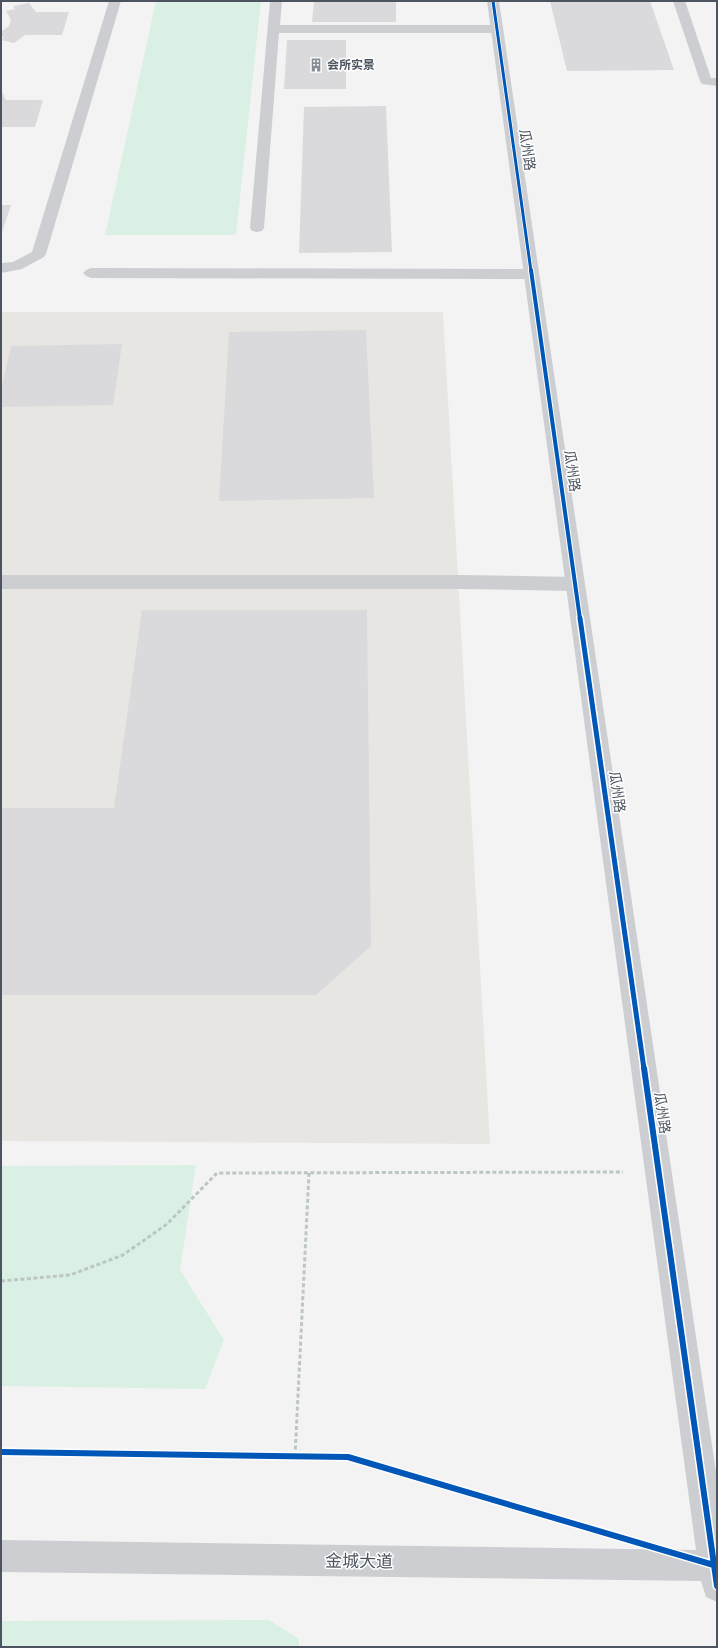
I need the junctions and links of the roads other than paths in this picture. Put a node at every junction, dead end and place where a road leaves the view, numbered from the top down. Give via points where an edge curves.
1 (115, 1) edge
2 (276, 1) edge
3 (493, 1) edge
4 (679, 1) edge
5 (274, 29) junction
6 (497, 29) junction
7 (717, 82) edge
8 (257, 228) dead end
9 (1, 268) edge
10 (91, 273) dead end
11 (532, 274) junction
12 (1, 582) edge
13 (575, 584) junction
14 (1, 1556) edge
15 (716, 1573) edge

1 - 9 street via 39,254 17,266
2 - 5 street
3 - 6 street, 瓜州路
4 - 7 street via 706,81
5 - 6 street
5 - 8 street
6 - 11 street, 瓜州路
10 - 11 street
11 - 13 street, 瓜州路
12 - 13 street
13 - 15 street, 瓜州路
14 - 15 street, 金城大道

